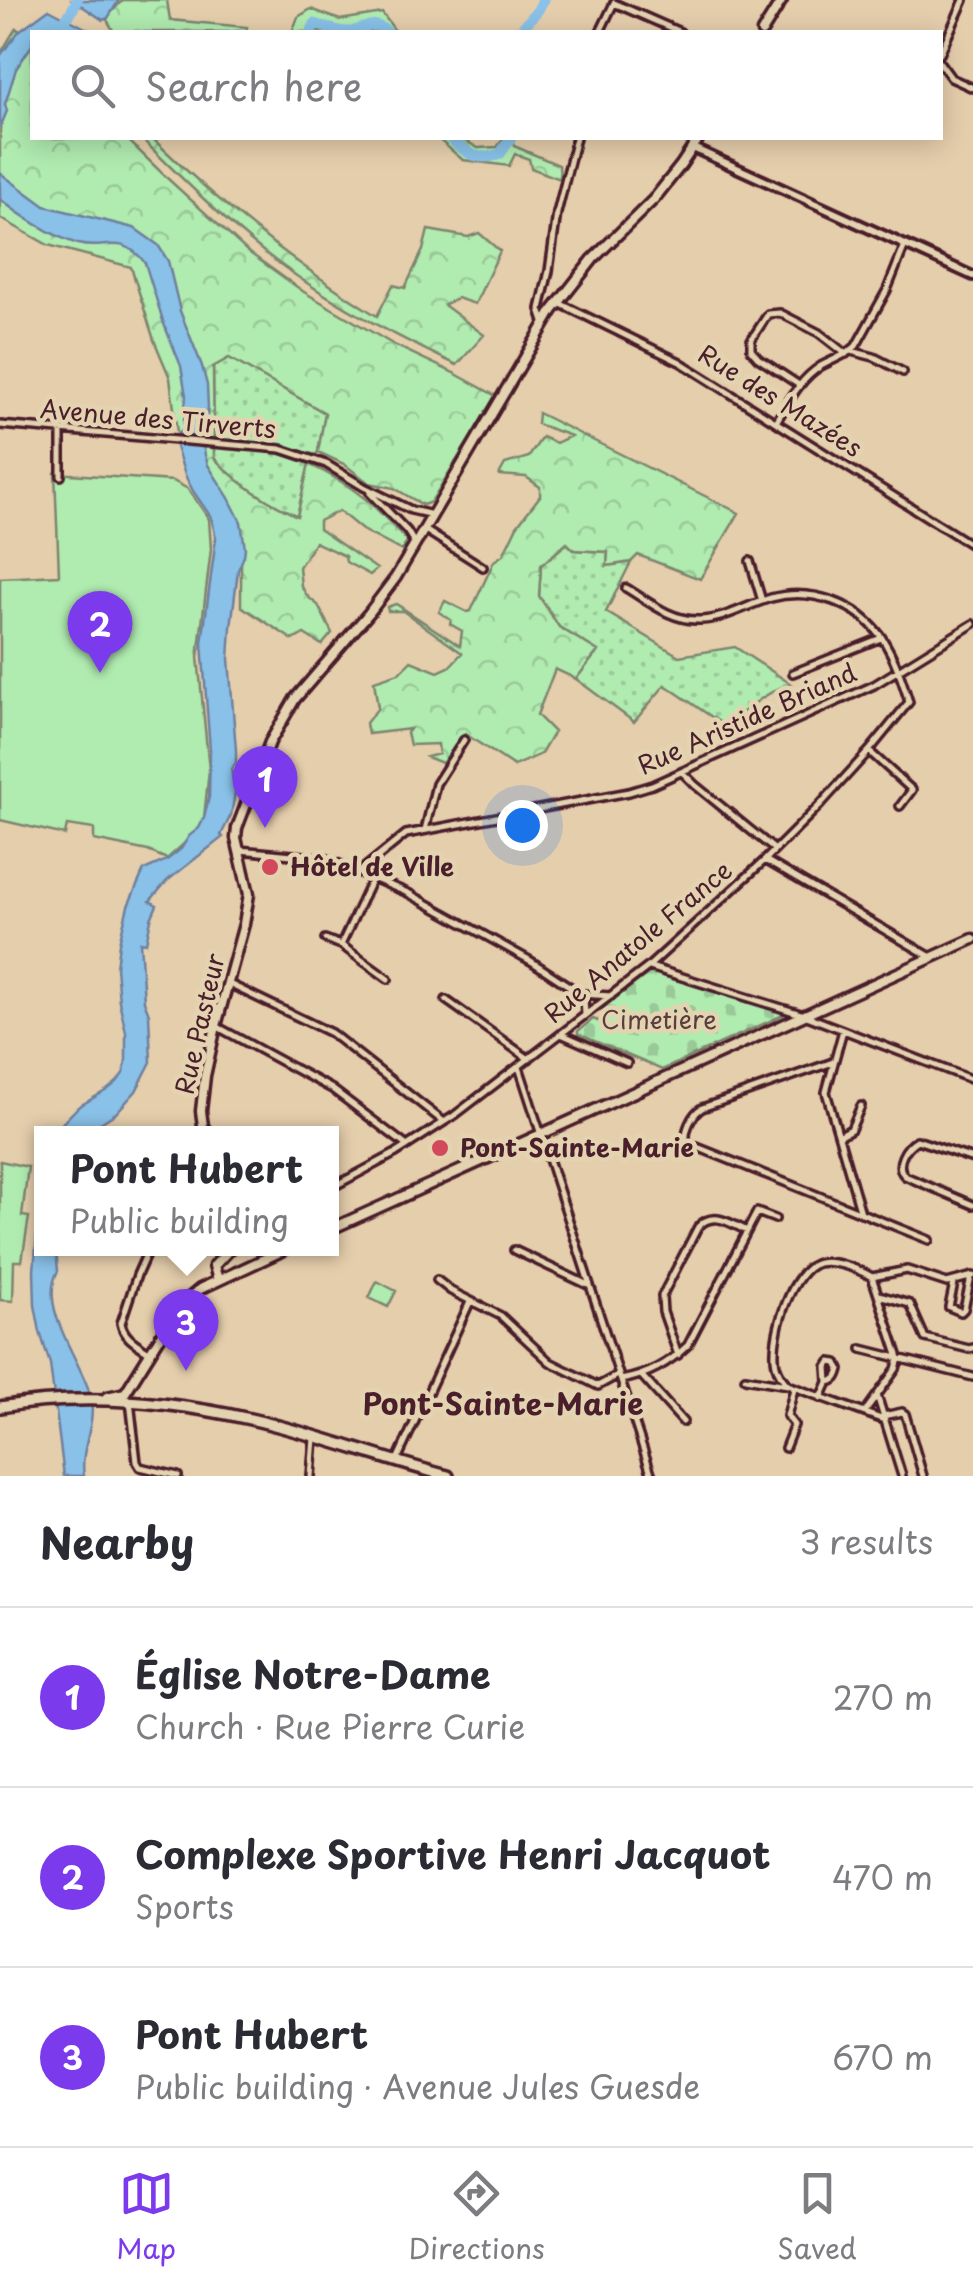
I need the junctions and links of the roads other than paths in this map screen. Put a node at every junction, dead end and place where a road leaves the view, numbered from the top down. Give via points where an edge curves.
1 (782, 0) edge
2 (964, 0) edge
3 (615, 1) edge
4 (601, 30) edge
5 (675, 30) edge
6 (763, 30) edge
7 (943, 47) edge
8 (943, 68) edge
9 (973, 88) edge
10 (575, 140) edge
11 (699, 140) edge
12 (693, 148) junction
13 (905, 245) junction
14 (973, 276) edge
15 (559, 302) junction
16 (546, 322) junction
17 (849, 353) junction
18 (903, 372) dead end
19 (799, 385) junction
20 (776, 422) junction
21 (0, 425) edge
22 (62, 429) junction
23 (61, 476) dead end
24 (364, 487) junction
25 (433, 515) junction
26 (425, 530) junction
27 (415, 545) junction
28 (973, 546) edge
29 (750, 561) dead end
30 (483, 566) dead end
31 (626, 588) dead end
32 (762, 601) junction
33 (972, 626) edge
34 (882, 638) junction
35 (899, 671) junction
36 (793, 674) dead end
37 (464, 740) dead end
38 (869, 752) junction
39 (682, 772) junction
40 (900, 806) dead end
41 (425, 830) junction
42 (239, 850) junction
43 (776, 850) junction
44 (765, 860) junction
45 (358, 872) junction
46 (372, 878) junction
47 (325, 939) dead end
48 (973, 939) edge
49 (341, 945) junction
50 (932, 958) junction
51 (648, 966) junction
52 (388, 979) dead end
53 (228, 984) junction
54 (581, 994) junction
55 (611, 996) junction
56 (446, 1000) dead end
57 (804, 1015) junction
58 (584, 1017) junction
59 (216, 1026) junction
60 (843, 1030) junction
61 (561, 1034) junction
62 (529, 1059) junction
63 (833, 1062) junction
64 (627, 1063) dead end
65 (519, 1067) junction
66 (973, 1080) edge
67 (860, 1106) dead end
68 (444, 1122) junction
69 (203, 1126) edge
70 (540, 1135) junction
71 (839, 1136) junction
72 (407, 1146) junction
73 (973, 1159) edge
74 (339, 1184) edge
75 (973, 1205) edge
76 (861, 1213) junction
77 (775, 1219) dead end
78 (339, 1225) edge
79 (748, 1231) junction
80 (929, 1240) dead end
81 (514, 1250) dead end
82 (145, 1256) edge
83 (223, 1256) edge
84 (270, 1256) edge
85 (872, 1277) junction
86 (972, 1277) edge
87 (218, 1280) junction
88 (437, 1280) dead end
89 (954, 1282) junction
90 (590, 1286) junction
91 (879, 1295) junction
92 (471, 1301) junction
93 (862, 1348) dead end
94 (973, 1348) edge
95 (150, 1352) junction
96 (678, 1354) junction
97 (899, 1358) junction
98 (141, 1367) junction
99 (642, 1376) junction
100 (620, 1377) junction
101 (973, 1377) edge
102 (745, 1378) dead end
103 (828, 1382) dead end
104 (791, 1387) junction
105 (877, 1396) junction
106 (127, 1397) junction
107 (821, 1398) junction
108 (0, 1407) edge
109 (866, 1412) junction
110 (884, 1418) junction
111 (683, 1422) dead end
112 (314, 1438) junction
113 (785, 1448) dead end
114 (396, 1463) junction
115 (178, 1476) edge
116 (311, 1476) edge
117 (448, 1476) edge
118 (652, 1476) edge
119 (902, 1476) edge
120 (923, 1476) edge

1 - 6 main road
2 - 7 street
3 - 4 street
3 - 5 street
8 - 9 street
10 - 16 street via 540,309
11 - 12 main road
12 - 13 street
12 - 15 main road
13 - 14 street
13 - 17 street
15 - 16 main road
15 - 20 street, Rue des Mazées via 680,362
16 - 25 main road
17 - 18 street
17 - 19 street
17 - 19 street via 794,320 768,314 751,350
19 - 20 street
20 - 28 street, Rue des Mazées
21 - 22 street, Avenue des Tirverts
22 - 23 street
22 - 24 street, Avenue des Tirverts via 282,449
24 - 25 street, Avenue des Tirverts
24 - 27 street, Avenue des Tirverts
25 - 26 main road
26 - 27 main road
26 - 30 street
27 - 42 main road, Rue Pasteur via 369,613 295,699 243,812
29 - 32 street
31 - 32 street via 688,620
32 - 34 street via 799,594 826,598 865,619
33 - 35 street, Rue Aristide Briand
34 - 35 street
34 - 36 street
35 - 38 street, Rue Anatole France via 909,702
35 - 39 street, Rue Aristide Briand
37 - 41 street via 436,784
38 - 40 street via 912,790
38 - 43 street, Rue Anatole France
39 - 41 street, Rue Aristide Briand via 629,792
39 - 43 street
41 - 45 street, Rue Aristide Briand via 401,836
42 - 45 street via 310,855
42 - 53 main road, Rue Pasteur via 249,894
43 - 44 street, Rue Anatole France
44 - 50 street
44 - 51 street, Rue Anatole France
45 - 46 street
46 - 49 street
46 - 54 street via 487,936
47 - 49 street
48 - 50 main road
49 - 52 street
50 - 57 main road
51 - 55 street, Rue Anatole France
51 - 57 street
53 - 59 main road, Rue Pasteur
53 - 68 street via 331,1033
54 - 55 street
54 - 58 street
55 - 58 street, Rue Anatole France
56 - 62 street
57 - 60 street
57 - 70 main road
58 - 61 street, Rue Anatole France
59 - 69 main road, Rue Pasteur
59 - 72 street via 332,1089
60 - 63 street
60 - 66 street
61 - 62 street, Rue Anatole France
61 - 64 street
62 - 65 street, Rue Anatole France
63 - 71 street via 826,1092
63 - 76 street via 702,1108 685,1139
65 - 68 street, Rue Anatole France
65 - 70 street
67 - 71 street via 851,1130
68 - 72 street, Rue Anatole France
70 - 78 main road
70 - 90 street
71 - 76 street
72 - 74 street, Rue Anatole France
73 - 75 street via 917,1140 900,1166 905,1176
76 - 80 street
77 - 79 street via 757,1212
79 - 96 street via 700,1327
79 - 96 street via 716,1218 698,1227 662,1296
81 - 90 street
82 - 95 street via 121,1324
83 - 87 main road via 214,1266
84 - 87 main road
85 - 89 street via 907,1270
85 - 91 street
85 - 104 street via 825,1262 804,1272 783,1311 776,1343 776,1368
86 - 89 street
86 - 89 street via 962,1312 949,1307
87 - 95 main road via 187,1300
88 - 92 street
90 - 100 street
91 - 94 street via 910,1304 925,1338
91 - 97 street
92 - 100 street via 501,1316 550,1362 598,1386
92 - 114 street
93 - 97 street
95 - 98 main road
96 - 99 street
97 - 101 street
97 - 105 street
98 - 106 main road
98 - 106 main road
99 - 100 street
99 - 111 street
100 - 118 street
102 - 104 street
103 - 107 street
104 - 107 street
104 - 113 street via 787,1416 794,1425
105 - 109 street
105 - 110 street
106 - 108 main road
106 - 112 main road
106 - 115 street via 140,1467
107 - 109 street
109 - 110 street
110 - 119 street
110 - 120 street via 905,1414
112 - 114 main road
112 - 116 street
114 - 117 main road

